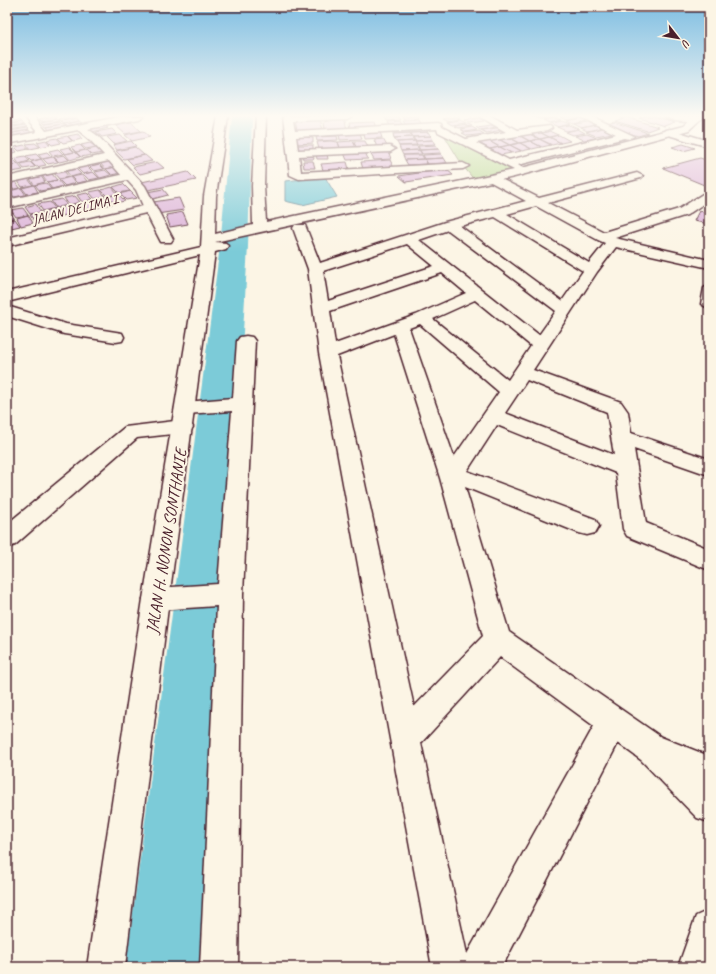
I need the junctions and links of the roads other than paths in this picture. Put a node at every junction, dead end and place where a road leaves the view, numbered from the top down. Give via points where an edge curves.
1 (92, 161) edge
2 (116, 161) edge
3 (216, 161) edge
4 (259, 161) edge
5 (294, 161) edge
6 (395, 161) edge
7 (460, 161) edge
8 (503, 161) edge
9 (518, 161) edge
10 (560, 161) edge
11 (508, 164) junction
12 (463, 166) junction
13 (399, 171) junction
14 (522, 171) junction
15 (130, 176) junction
16 (637, 176) dead end
17 (491, 178) junction
18 (7, 180) edge
19 (476, 182) junction
20 (709, 194) edge
21 (210, 196) junction
22 (539, 203) junction
23 (7, 204) edge
24 (150, 208) junction
25 (495, 212) junction
26 (300, 223) junction
27 (450, 225) junction
28 (260, 227) junction
29 (408, 238) junction
30 (166, 239) dead end
31 (608, 240) junction
32 (7, 242) edge
33 (212, 243) junction
34 (709, 264) edge
35 (137, 266) junction
36 (444, 267) junction
37 (315, 269) junction
38 (591, 270) junction
39 (709, 288) edge
40 (476, 294) junction
41 (7, 297) edge
42 (706, 304) dead end
43 (321, 309) junction
44 (565, 310) junction
45 (7, 311) edge
46 (422, 318) junction
47 (400, 326) junction
48 (116, 337) dead end
49 (246, 341) dead end
50 (541, 345) junction
51 (328, 353) junction
52 (523, 372) junction
53 (510, 391) junction
54 (238, 405) junction
55 (190, 414) junction
56 (493, 416) junction
57 (621, 437) junction
58 (709, 467) edge
59 (626, 468) junction
60 (452, 476) junction
61 (587, 526) dead end
62 (7, 538) edge
63 (709, 560) edge
64 (228, 594) junction
65 (166, 598) junction
66 (498, 640) junction
67 (613, 722) junction
68 (405, 738) junction
69 (652, 749) junction
70 (709, 772) edge
71 (709, 806) edge
72 (709, 929) edge
73 (106, 967) edge
74 (219, 967) edge
75 (451, 967) edge
76 (482, 967) edge
77 (697, 967) edge

1 - 18 street
2 - 15 street
3 - 21 street, JALAN H. NONON SONTHANIE
4 - 28 street
5 - 13 street via 296,175 299,176
6 - 13 street
7 - 12 street
8 - 11 street
9 - 11 street
10 - 14 street
11 - 14 street
12 - 13 street
12 - 19 street
14 - 17 street
15 - 23 street
15 - 24 street via 141,189
16 - 22 street
17 - 19 street
17 - 22 street
19 - 26 street
20 - 31 street via 683,212
21 - 33 street, JALAN H. NONON SONTHANIE
21 - 35 street via 199,213 194,239 188,246
22 - 25 street
22 - 31 street
24 - 30 street
24 - 32 street, JALAN DELIMA I
25 - 27 street
25 - 38 street
26 - 28 street
26 - 33 street
26 - 37 street
27 - 29 street
27 - 44 street
28 - 33 street
29 - 36 street
29 - 37 street
31 - 34 street
31 - 38 street
33 - 35 street
33 - 55 street, JALAN H. NONON SONTHANIE
35 - 41 street
36 - 40 street
36 - 43 street
37 - 43 street
38 - 44 street
39 - 42 lane
40 - 46 street
40 - 50 street
43 - 51 street
44 - 50 street
45 - 48 street via 64,330
46 - 47 street
46 - 53 street
47 - 51 street
47 - 60 street
49 - 54 street
50 - 52 street
51 - 68 street
52 - 53 street
52 - 57 street via 610,404 618,412
53 - 56 street
54 - 55 street
54 - 64 street
55 - 62 street via 132,432
55 - 65 street, JALAN H. NONON SONTHANIE
56 - 59 street
56 - 60 street
57 - 58 street
57 - 59 street
59 - 63 street via 635,529
60 - 61 street
60 - 66 street
64 - 65 street
64 - 74 street
65 - 73 street, JALAN H. NONON SONTHANIE
66 - 67 street
66 - 68 street
67 - 69 street
67 - 76 street
68 - 75 street
69 - 70 street
69 - 71 street
72 - 77 street

